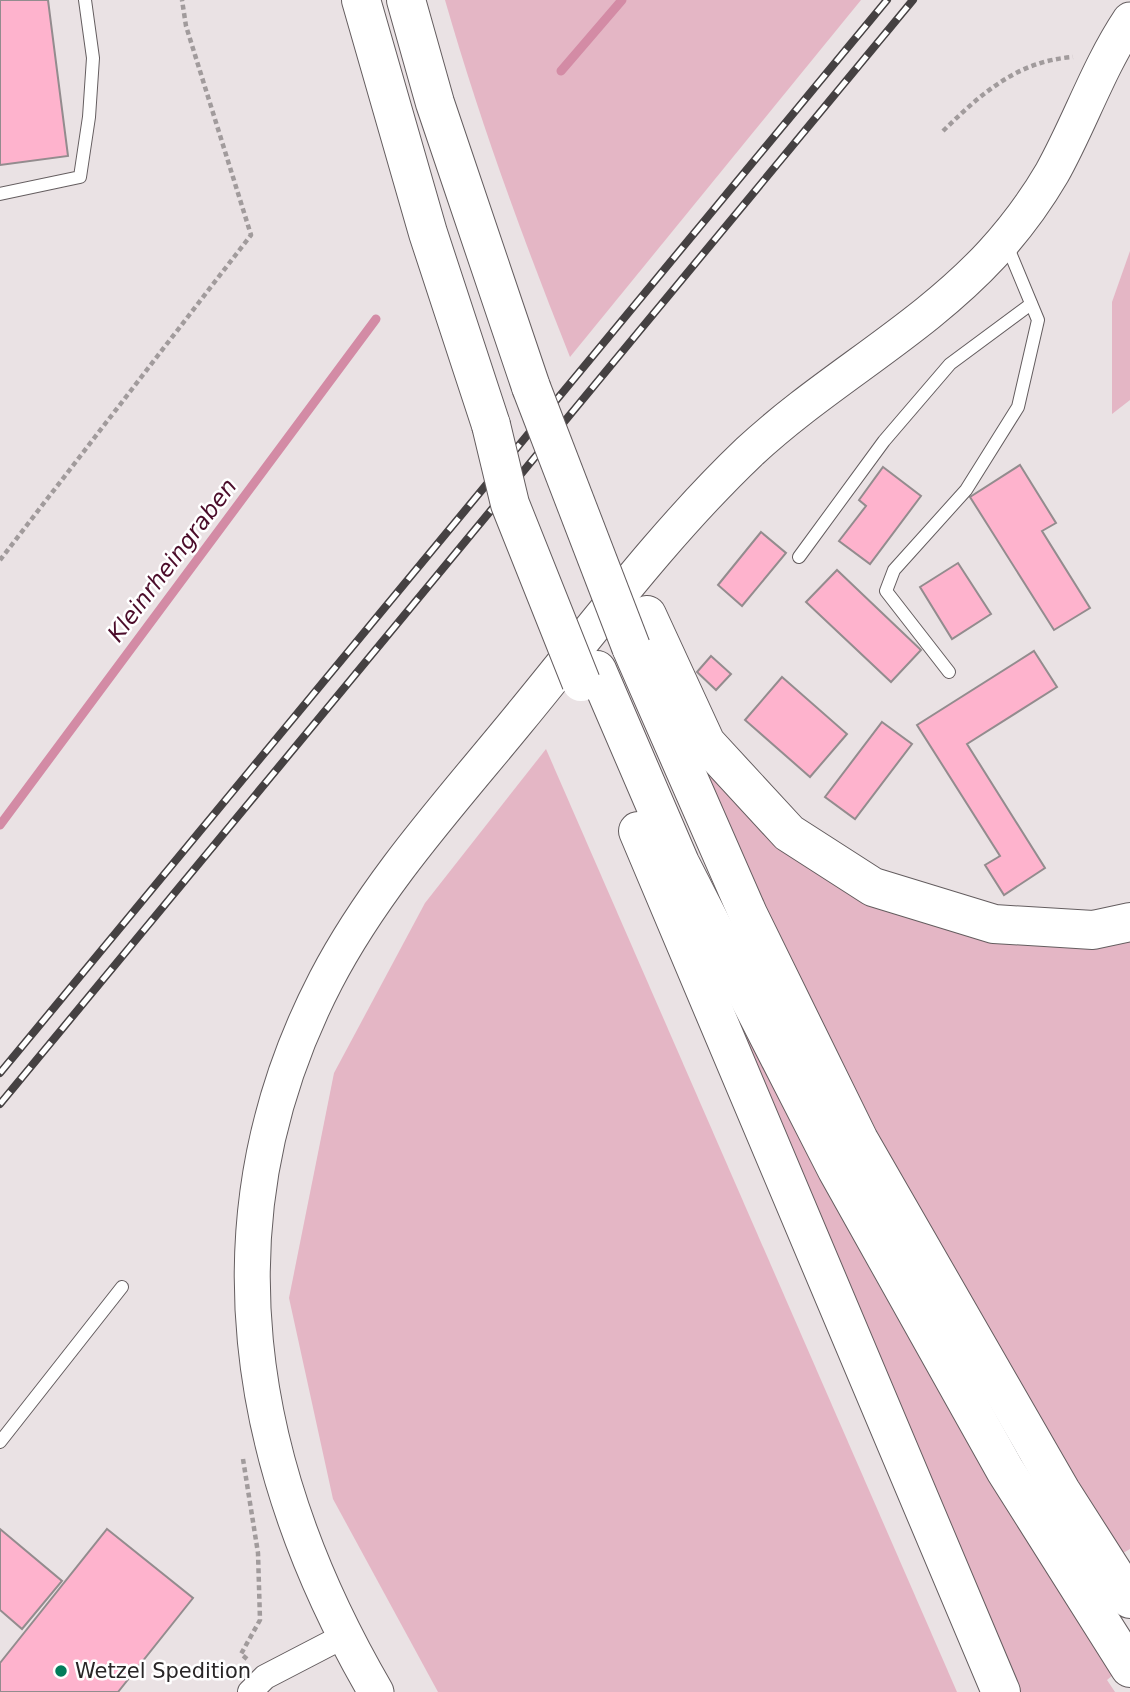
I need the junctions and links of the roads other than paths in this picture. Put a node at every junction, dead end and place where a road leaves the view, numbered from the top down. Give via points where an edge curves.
1 (85, 0) edge
2 (361, 0) edge
3 (406, 0) edge
4 (1130, 20) edge
5 (0, 194) edge
6 (1005, 240) junction
7 (1031, 304) junction
8 (799, 557) dead end
9 (639, 631) junction
10 (949, 672) dead end
11 (589, 676) junction
12 (1130, 922) edge
13 (122, 1287) dead end
14 (0, 1442) edge
15 (1130, 1599) edge
16 (344, 1636) junction
17 (1130, 1668) edge
18 (257, 1685) edge
19 (376, 1692) edge
20 (1000, 1692) edge

1 - 5 lane via 93,58 80,177
2 - 11 highway, bridge via 428,233 491,425 526,494
3 - 9 highway, bridge via 435,103 531,387 566,481
4 - 6 main road via 1090,59 1054,170
6 - 7 lane
6 - 16 main road via 944,298 752,449 682,520 415,846 327,979 276,1108 257,1190 252,1265 254,1349 277,1468 313,1568
7 - 8 lane via 950,364 884,441
7 - 10 lane via 1038,320 1018,407 966,490 894,570 886,591
9 - 12 highway via 706,743 789,833 873,887 994,924 1093,930
9 - 15 highway via 748,914 859,1140 1061,1491
11 - 17 highway via 837,1170 1005,1470
11 - 20 highway via 626,803
13 - 14 lane
16 - 18 street
16 - 19 main road

